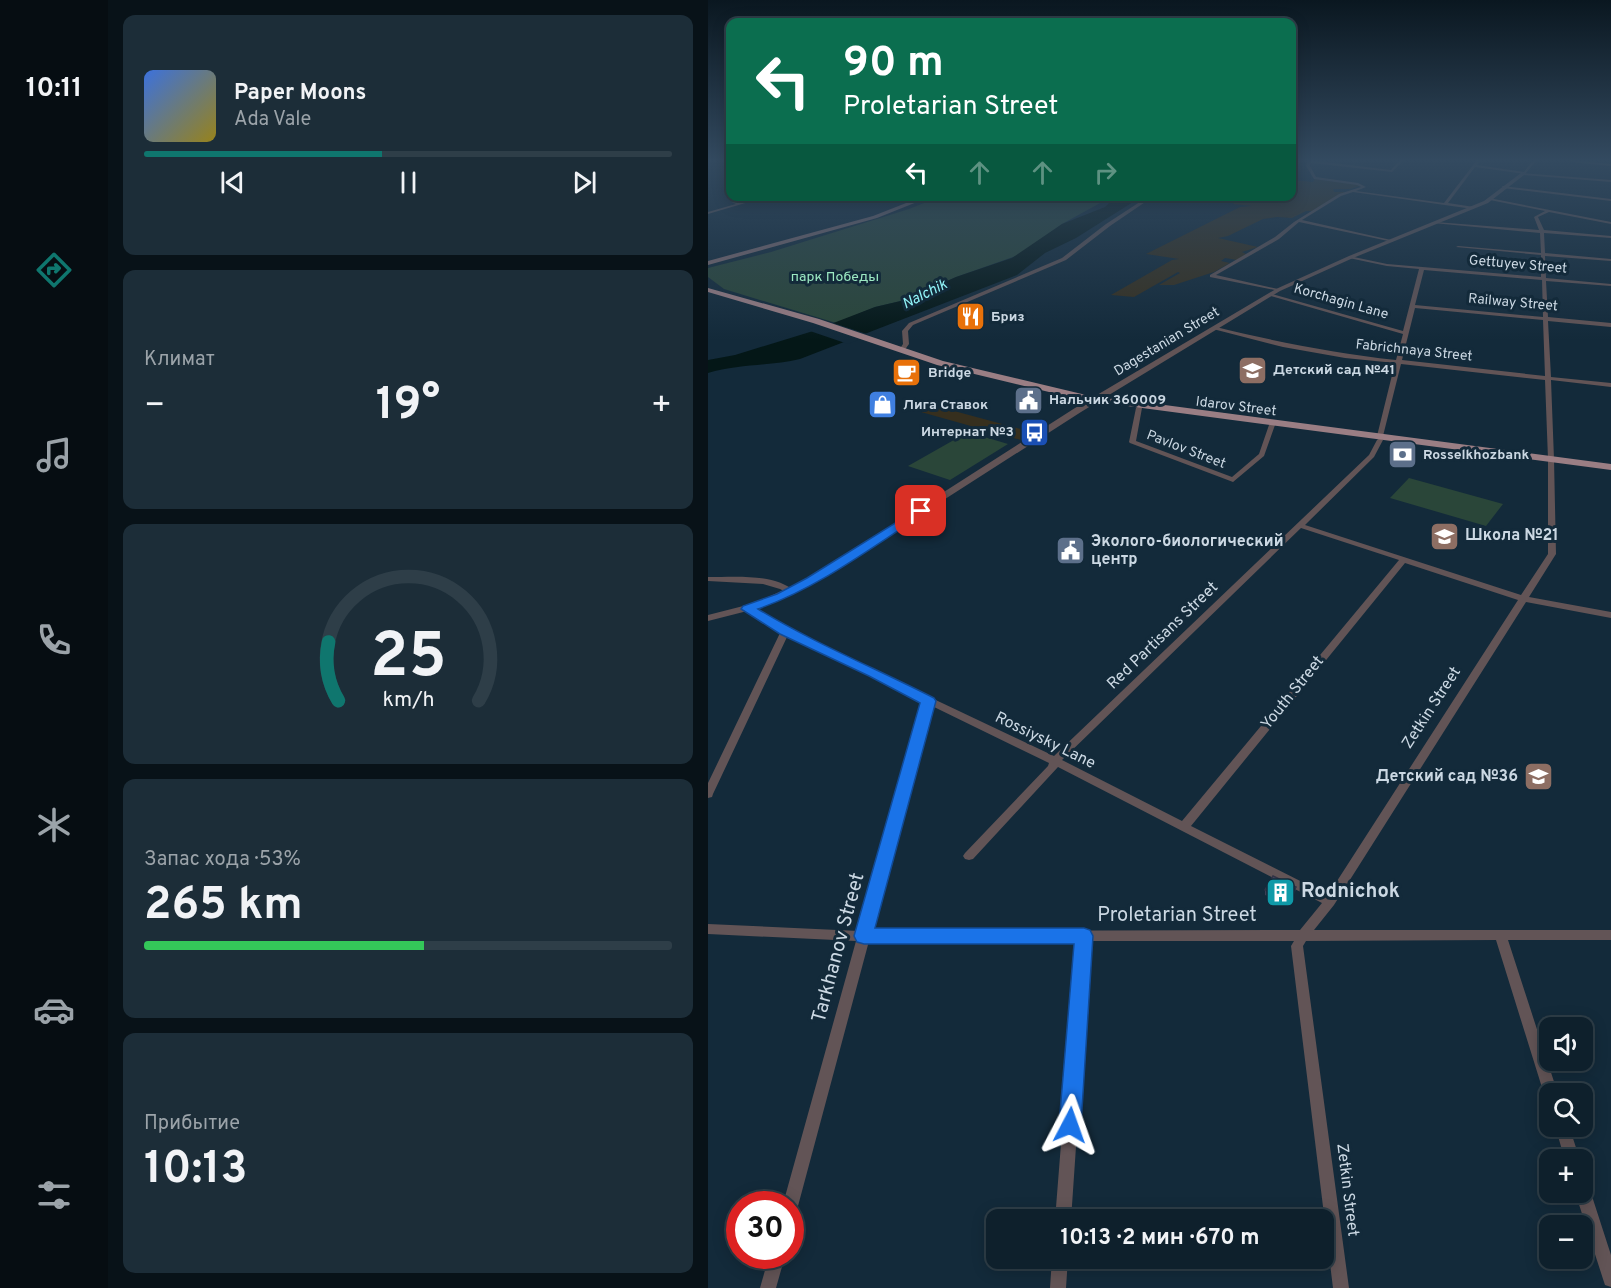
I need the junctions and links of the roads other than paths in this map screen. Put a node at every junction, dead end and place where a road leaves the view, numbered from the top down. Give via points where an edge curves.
1 (861, 220) edge
2 (1115, 220) edge
3 (1442, 220) edge
4 (1537, 220) edge
5 (1596, 220) edge
6 (1299, 221) joint
7 (1435, 223) junction
8 (1611, 223) edge
9 (1542, 231) junction
10 (1611, 237) edge
11 (1391, 241) junction
12 (1458, 247) dead end
13 (1543, 254) junction
14 (1351, 257) junction
15 (1611, 260) edge
16 (708, 263) edge
17 (1422, 268) junction
18 (1543, 279) junction
19 (1611, 285) edge
20 (708, 290) edge
21 (1278, 290) junction
22 (1270, 294) junction
23 (708, 298) edge
24 (1414, 306) junction
25 (1545, 318) junction
26 (1611, 325) edge
27 (1216, 328) junction
28 (1404, 333) junction
29 (902, 350) junction
30 (1397, 362) junction
31 (1546, 378) junction
32 (1611, 385) edge
33 (1094, 401) junction
34 (1139, 408) junction
35 (1272, 425) junction
36 (1380, 438) junction
37 (1551, 462) junction
38 (1611, 469) edge
39 (1299, 525) junction
40 (1404, 559) junction
41 (708, 579) edge
42 (792, 592) junction
43 (1524, 599) junction
44 (747, 609) junction
45 (1611, 615) edge
46 (708, 618) edge
47 (784, 632) junction
48 (928, 701) junction
49 (1055, 761) junction
50 (708, 794) edge
51 (1183, 828) junction
52 (969, 856) dead end
53 (1330, 902) junction
54 (708, 929) edge
55 (1303, 935) junction
56 (1611, 935) edge
57 (864, 936) junction
58 (1084, 936) junction
59 (1501, 937) junction
60 (1547, 1083) edge
61 (794, 1191) edge
62 (1586, 1203) edge
63 (1064, 1209) edge
64 (773, 1269) edge
65 (1059, 1269) edge
66 (1611, 1279) edge
67 (768, 1288) edge
68 (1058, 1288) edge
69 (1341, 1288) edge

1 - 16 main road
2 - 29 street via 1064,259 911,324 905,331 906,344
3 - 7 street, Dagestanian Street
4 - 9 street, Zetkin Street
5 - 8 street
6 - 11 street
6 - 21 street via 1212,276
7 - 9 street
7 - 11 street, Dagestanian Street
9 - 10 street
9 - 13 street, Zetkin Street
11 - 14 street, Dagestanian Street
12 - 13 street
13 - 15 street
13 - 18 street, Zetkin Street
14 - 17 street, Gettuyev Street
14 - 21 street, Dagestanian Street
17 - 18 street, Gettuyev Street
17 - 24 street, Red Partisans Street
18 - 19 street, Gettuyev Street
18 - 25 street, Zetkin Street
20 - 29 main road, Idarov Street
21 - 22 street, Dagestanian Street
22 - 27 street, Dagestanian Street
22 - 28 street, Korchagin Lane
23 - 33 main road, Idarov Street via 933,367
24 - 25 street, Railway Street
24 - 28 street, Red Partisans Street
25 - 26 street, Railway Street
25 - 31 street, Zetkin Street
27 - 30 street, Fabrichnaya Street via 1301,349
27 - 33 street, Dagestanian Street
28 - 30 street, Red Partisans Street
29 - 33 main road, Idarov Street
30 - 31 street, Fabrichnaya Street
30 - 36 street, Red Partisans Street
31 - 32 street, Fabrichnaya Street
31 - 37 street, Zetkin Street
33 - 34 main road, Idarov Street
33 - 36 main road, Idarov Street
33 - 42 street, Dagestanian Street
34 - 35 main road, Idarov Street
34 - 35 street, Pavlov Street via 1132,442 1233,480 1262,456
35 - 36 main road, Idarov Street
36 - 37 main road, Idarov Street
36 - 39 street, Red Partisans Street via 1372,456
37 - 38 main road, Idarov Street
37 - 43 street, Zetkin Street via 1552,554
39 - 40 street
39 - 49 street, Red Partisans Street
40 - 43 street
40 - 51 street, Youth Street
41 - 42 street via 768,583
42 - 44 street, Dagestanian Street
43 - 45 street
43 - 53 street, Zetkin Street
44 - 46 street, Dagestanian Street
44 - 47 street, Rossiysky Lane
47 - 48 street, Rossiysky Lane
47 - 50 street
48 - 49 street, Rossiysky Lane
48 - 57 street, Tarkhanov Street
49 - 51 street, Rossiysky Lane
49 - 52 street, Red Partisans Street
51 - 53 street, Rossiysky Lane
53 - 55 street, Zetkin Street
54 - 57 street, Proletarian Street
55 - 58 street, Proletarian Street
55 - 59 street, Proletarian Street
55 - 69 street, Zetkin Street via 1297,946
56 - 59 street, Proletarian Street
57 - 58 street, Proletarian Street
57 - 61 street, Tarkhanov Street
58 - 63 street
59 - 60 street
62 - 66 street
64 - 67 street
65 - 68 street

